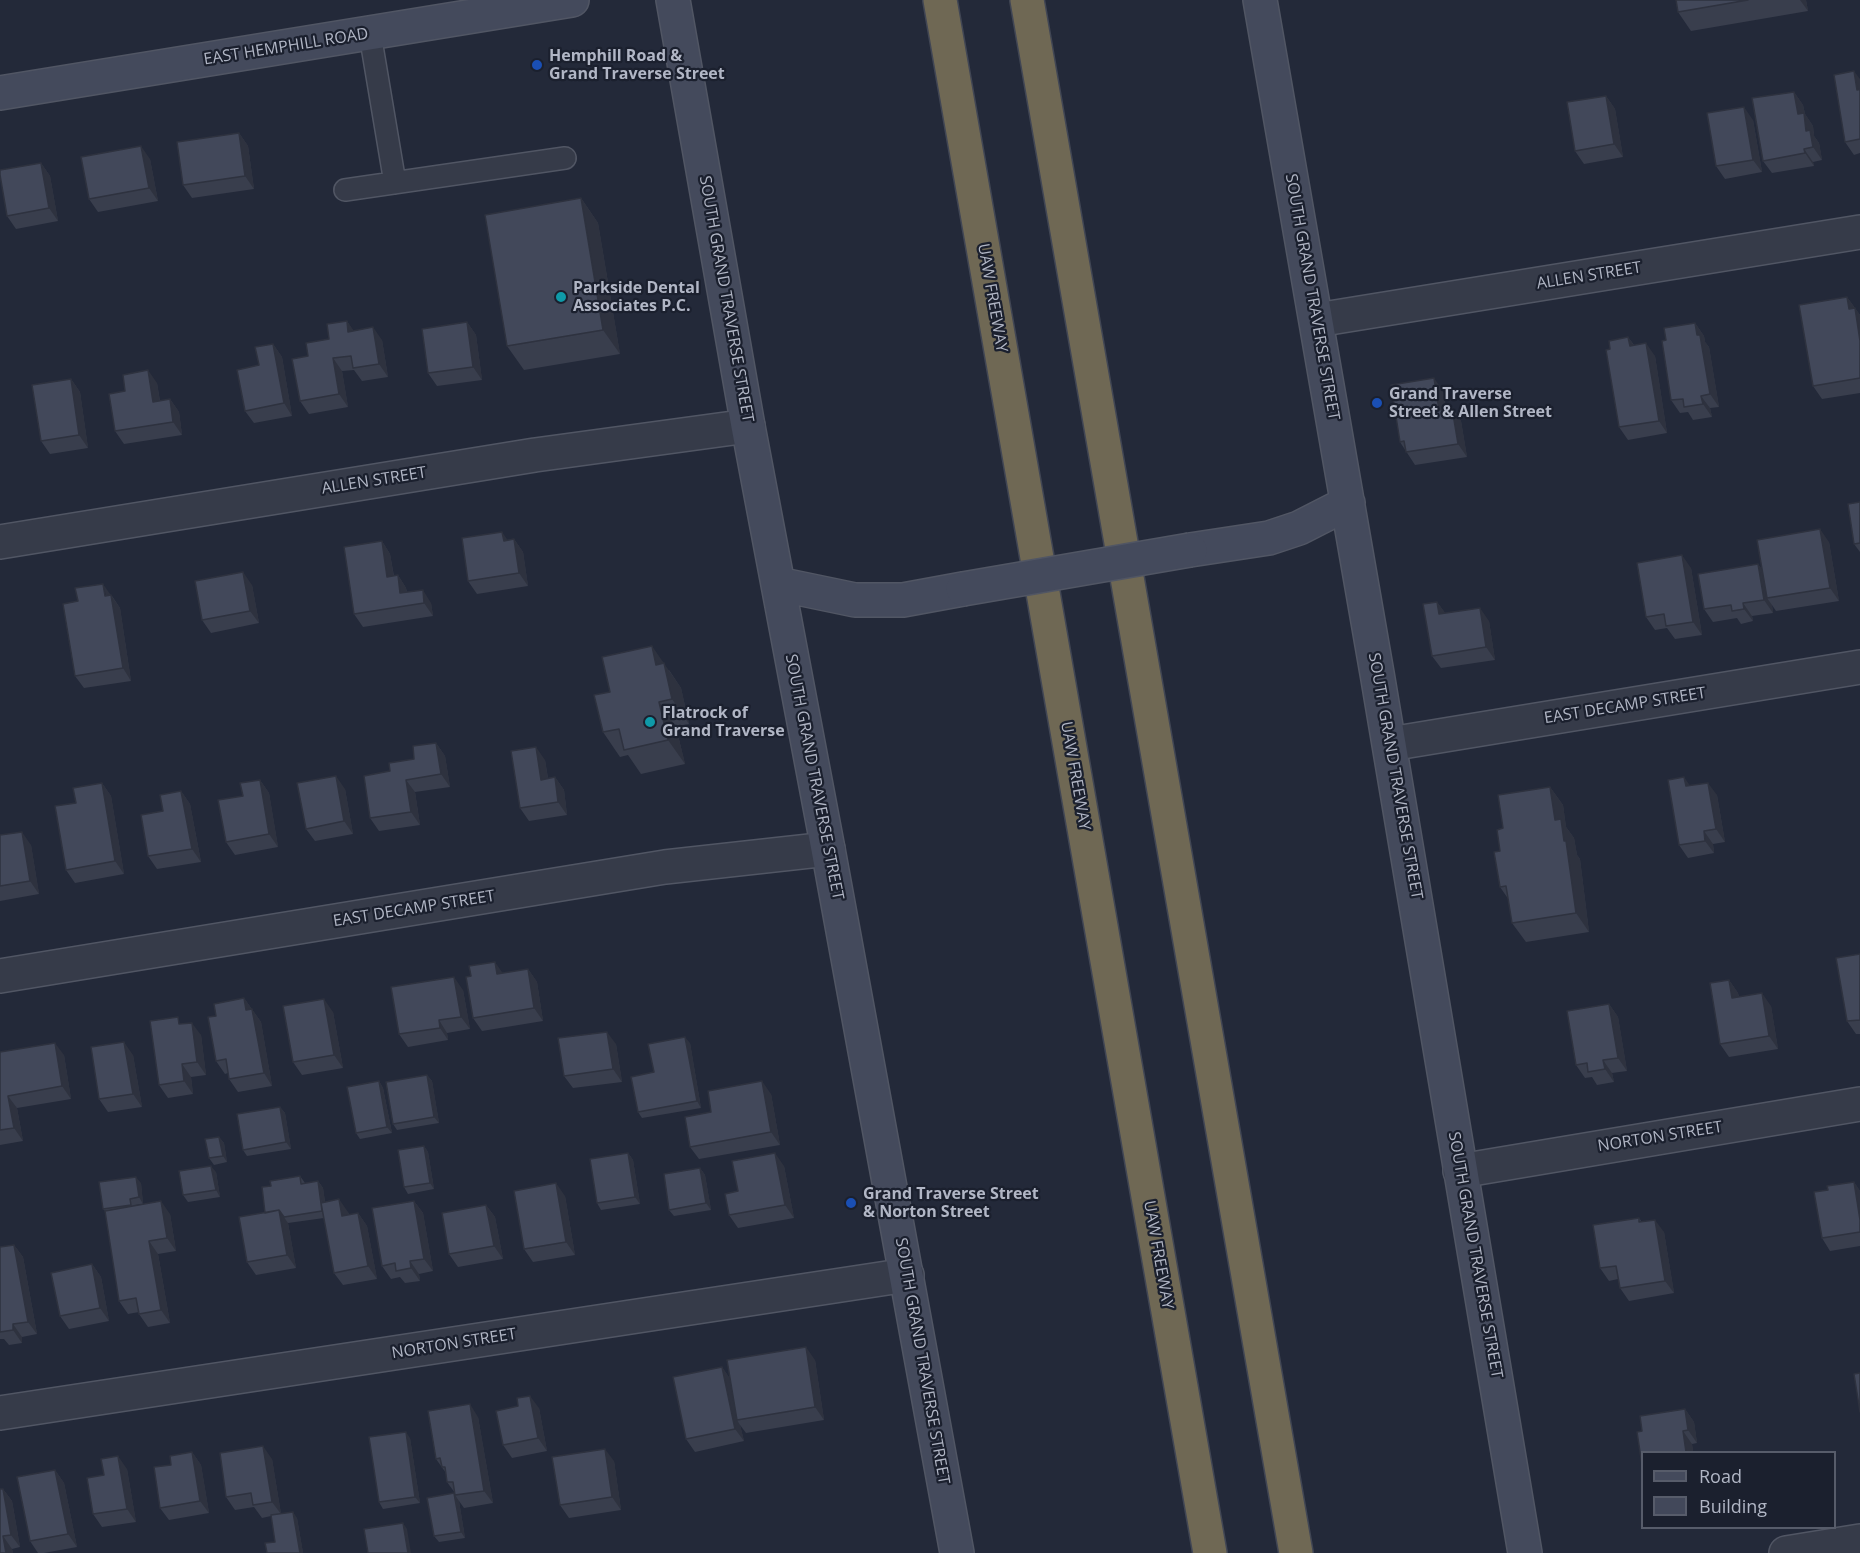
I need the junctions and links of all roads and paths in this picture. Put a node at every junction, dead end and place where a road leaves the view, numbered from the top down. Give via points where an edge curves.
1 (572, 0) edge
2 (673, 0) edge
3 (940, 0) edge
4 (1027, 0) edge
5 (1260, 0) edge
6 (370, 34) junction
7 (0, 93) edge
8 (565, 158) dead end
9 (395, 183) junction
10 (345, 190) dead end
11 (1860, 232) edge
12 (1317, 321) junction
13 (748, 426) junction
14 (1348, 503) junction
15 (0, 542) edge
16 (778, 584) junction
17 (1860, 667) edge
18 (1390, 744) junction
19 (828, 849) junction
20 (0, 976) edge
21 (1860, 1104) edge
22 (1460, 1171) junction
23 (907, 1275) junction
24 (0, 1413) edge
25 (1860, 1541) edge
26 (957, 1553) edge
27 (1210, 1553) edge
28 (1296, 1553) edge
29 (1525, 1553) edge
30 (1786, 1553) edge

1 - 6 main road, EAST HEMPHILL ROAD
2 - 13 main road, SOUTH GRAND TRAVERSE STREET
3 - 27 highway, UAW FREEWAY
4 - 28 highway
5 - 12 main road, SOUTH GRAND TRAVERSE STREET
6 - 7 main road, EAST HEMPHILL ROAD
6 - 9 lane
8 - 9 lane
9 - 10 lane
11 - 12 street, ALLEN STREET
12 - 14 main road, SOUTH GRAND TRAVERSE STREET
13 - 15 street, ALLEN STREET via 524,457
13 - 16 main road, SOUTH GRAND TRAVERSE STREET
14 - 16 main road, bridge via 1299,528 1269,538 903,600 855,600
14 - 18 main road, SOUTH GRAND TRAVERSE STREET
16 - 19 main road, SOUTH GRAND TRAVERSE STREET
17 - 18 street, EAST DECAMP STREET
18 - 22 main road, SOUTH GRAND TRAVERSE STREET
19 - 20 street, EAST DECAMP STREET via 665,867
19 - 23 main road, SOUTH GRAND TRAVERSE STREET
21 - 22 street, NORTON STREET
22 - 29 main road, SOUTH GRAND TRAVERSE STREET
23 - 24 street, NORTON STREET
23 - 26 main road, SOUTH GRAND TRAVERSE STREET
25 - 30 street

